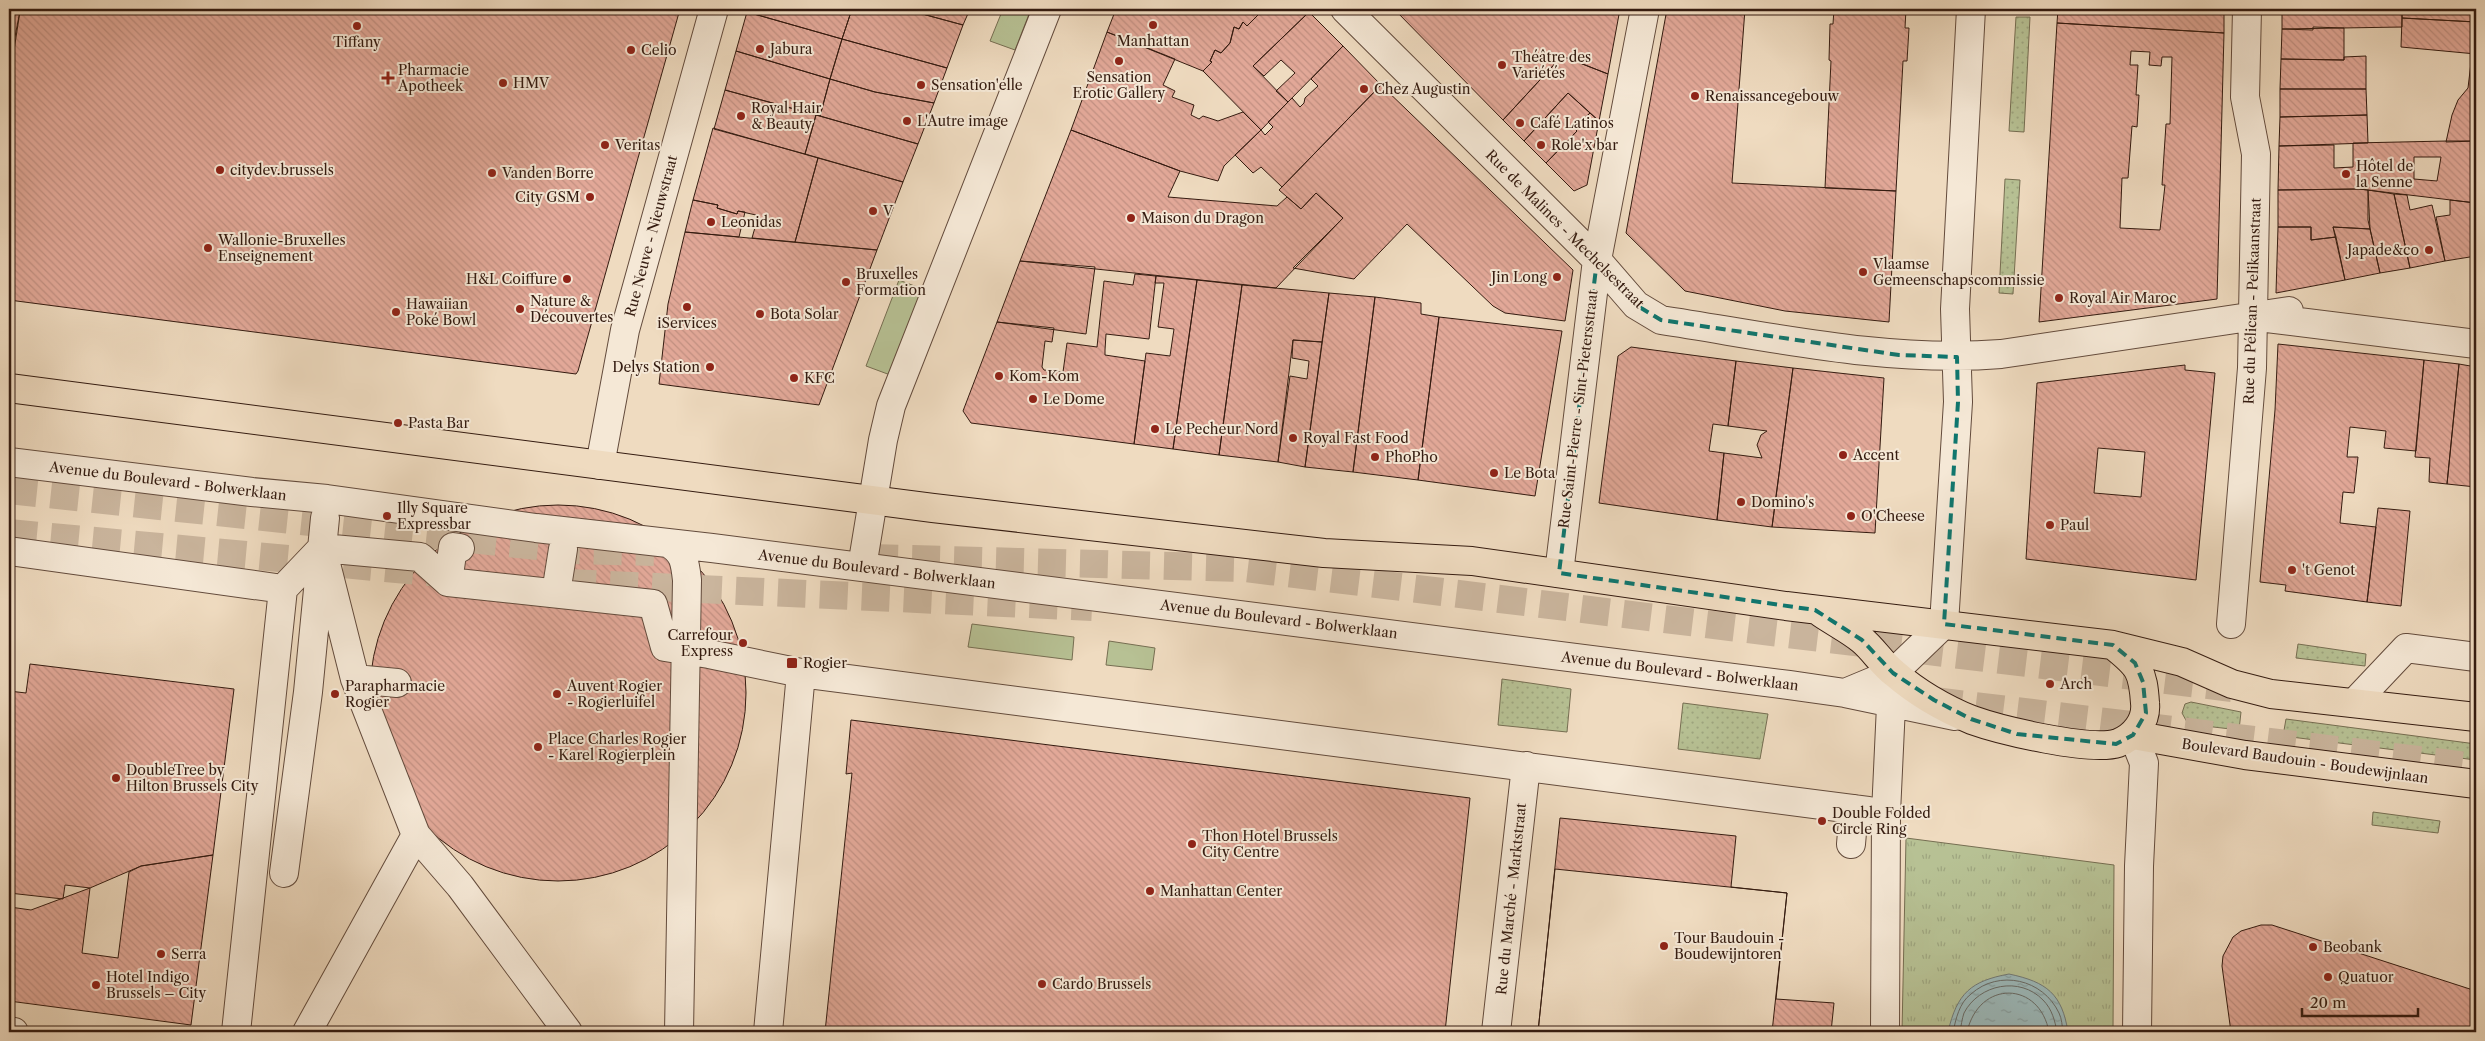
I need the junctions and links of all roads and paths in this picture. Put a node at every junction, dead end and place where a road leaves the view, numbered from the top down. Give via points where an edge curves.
1 (714, 9) edge
2 (1047, 9) edge
3 (1345, 9) edge
4 (1645, 9) edge
5 (1971, 9) edge
6 (2247, 9) edge
7 (1597, 260) junction
8 (2289, 310) dead end
9 (2253, 317) junction
10 (2476, 344) edge
11 (1957, 357) junction
12 (9, 388) edge
13 (9, 462) edge
14 (600, 465) junction
15 (873, 499) junction
16 (326, 508) junction
17 (668, 543) junction
18 (322, 548) junction
19 (460, 548) dead end
20 (712, 548) junction
21 (562, 549) dead end
22 (9, 551) edge
23 (862, 567) junction
24 (1558, 573) junction
25 (687, 580) junction
26 (448, 582) junction
27 (283, 589) junction
28 (556, 593) junction
29 (1815, 610) junction
30 (1944, 624) junction
31 (2231, 624) dead end
32 (2114, 645) junction
33 (686, 650) junction
34 (2476, 657) edge
35 (801, 673) junction
36 (1893, 673) junction
37 (355, 679) junction
38 (397, 683) dead end
39 (1845, 693) junction
40 (1890, 702) junction
41 (2354, 702) junction
42 (2476, 717) edge
43 (1971, 719) junction
44 (2133, 735) junction
45 (1526, 766) junction
46 (2476, 784) edge
47 (416, 834) junction
48 (1851, 844) dead end
49 (284, 873) dead end
50 (9, 1031) edge
51 (14, 1032) edge
52 (236, 1032) edge
53 (307, 1032) edge
54 (568, 1032) edge
55 (679, 1032) edge
56 (768, 1032) edge
57 (1496, 1032) edge
58 (1885, 1032) edge
59 (2137, 1032) edge

1 - 14 street, Rue Neuve - Nieuwstraat via 625,330
2 - 15 street via 891,406
3 - 7 street, Rue de Malines - Mechelsestraat
4 - 7 street, Rue Saint-Pierre - Sint-Pietersstraat
5 - 11 street via 1955,309
6 - 9 street, Rue du Pélican - Pelikaanstraat via 2245,97 2256,154
7 - 11 street, Rue de Malines - Mechelsestraat via 1636,305 1662,320 1899,355
7 - 24 street, Rue Saint-Pierre - Sint-Pietersstraat
8 - 9 street
9 - 10 street
9 - 11 street, Rue de Malines - Mechelsestraat via 2000,354
9 - 31 street, Rue du Pélican - Pelikaanstraat via 2252,368
11 - 30 street via 1958,402
12 - 14 main road
13 - 16 street, Avenue du Boulevard - Bolwerklaan via 252,492
14 - 15 main road
15 - 23 street
15 - 24 main road via 1324,553 1472,562
16 - 17 street
16 - 18 street
17 - 20 street
17 - 25 street via 678,548 684,558
18 - 26 street via 420,557
18 - 27 street
18 - 37 street
18 - 49 street
19 - 26 street via 453,547
20 - 23 street, Avenue du Boulevard - Bolwerklaan
20 - 25 street via 700,551 693,558
21 - 28 street
22 - 27 street
23 - 39 street, Avenue du Boulevard - Bolwerklaan
24 - 29 main road
25 - 33 street
26 - 28 street
27 - 52 street
28 - 33 street via 653,604 665,647
29 - 30 main road
29 - 36 main road via 1862,640
30 - 32 main road
30 - 36 street
32 - 41 main road via 2182,662 2232,684 2271,694
32 - 44 main road via 2136,663 2144,682 2146,713
33 - 35 street
33 - 55 street
34 - 41 street via 2406,648
35 - 45 street
35 - 56 street
36 - 39 street, Avenue du Boulevard - Bolwerklaan
36 - 40 street
36 - 43 main road
37 - 38 street
37 - 47 street
39 - 40 street, Avenue du Boulevard - Bolwerklaan
40 - 43 street, Avenue du Boulevard - Bolwerklaan
40 - 58 street
41 - 42 main road
43 - 44 main road via 2017,734 2088,744 2116,744
44 - 46 main road, Boulevard Baudouin - Boudewijnlaan via 2245,755
44 - 59 street via 2144,763 2138,866
45 - 48 street via 1861,810
45 - 57 street, Rue du Marché - Marktstraat
47 - 53 street
47 - 54 street via 460,886
50 - 51 street

